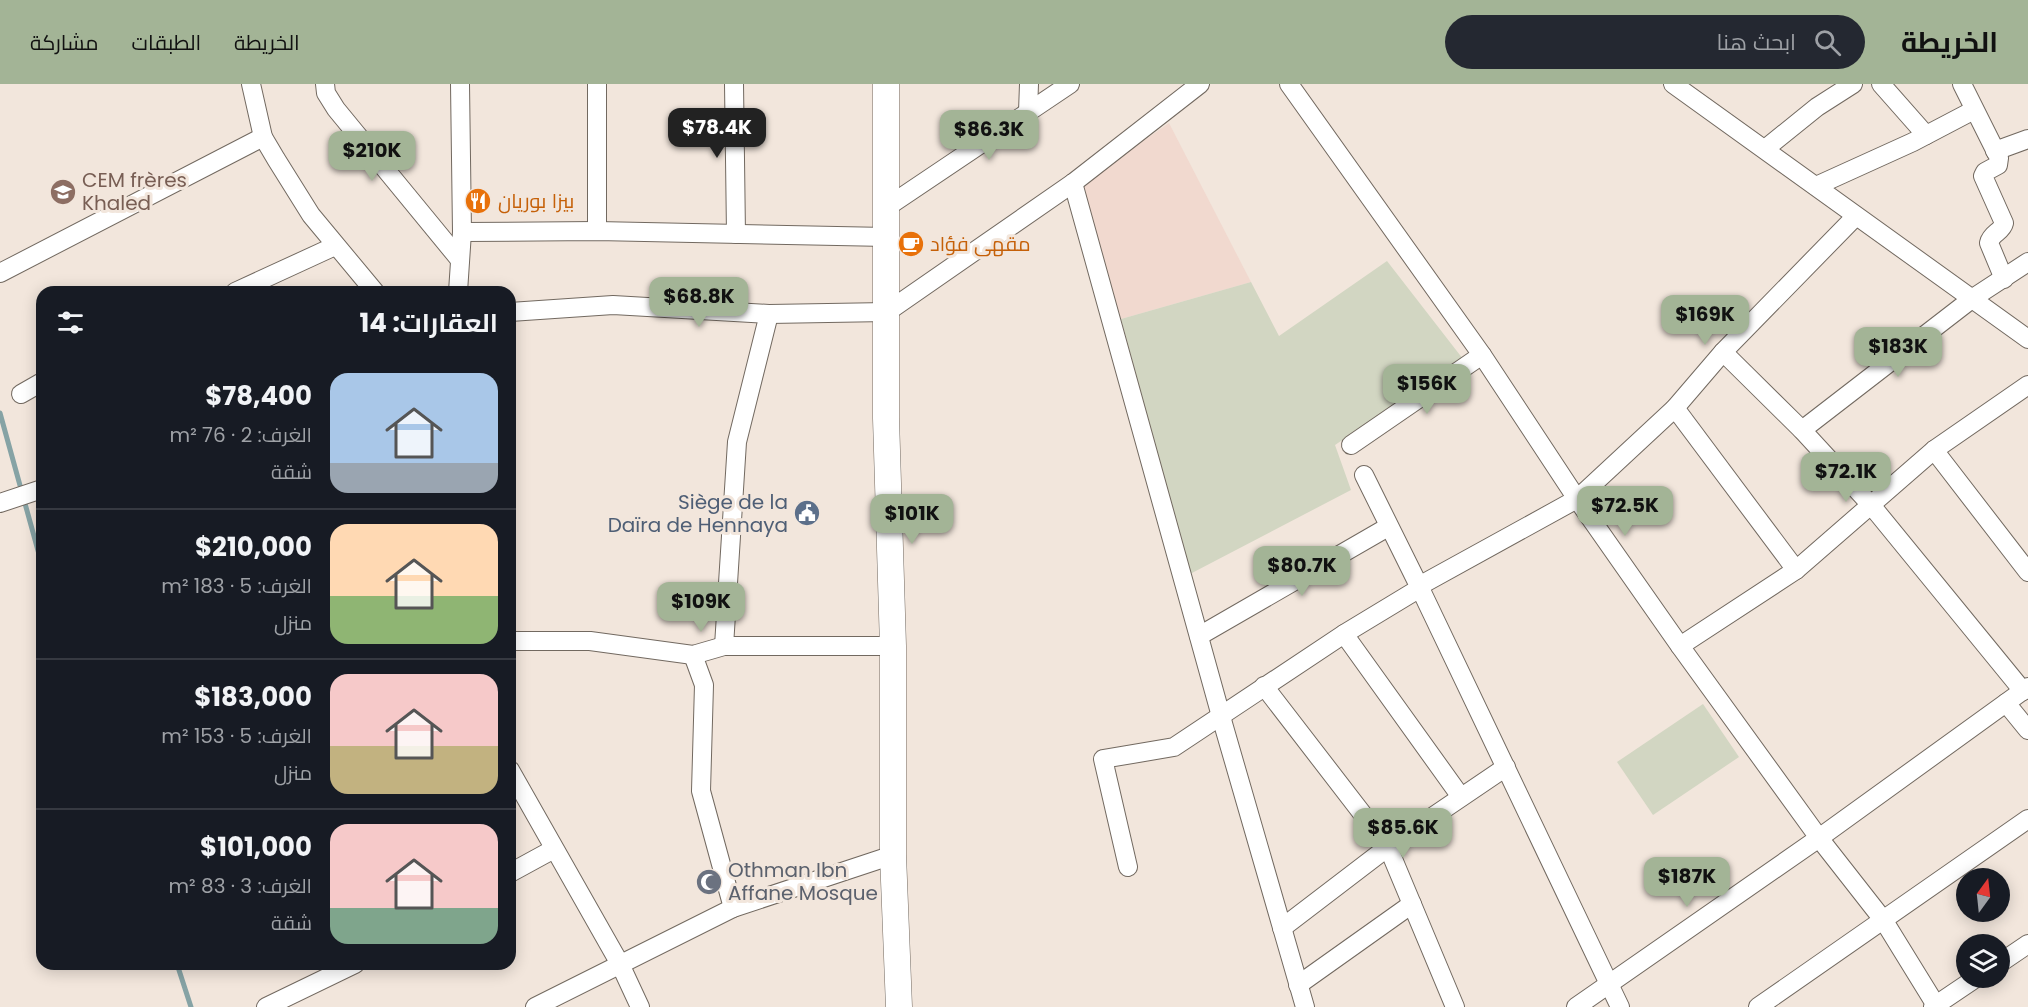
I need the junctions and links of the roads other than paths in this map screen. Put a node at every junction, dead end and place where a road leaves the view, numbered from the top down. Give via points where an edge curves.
1 (251, 84) edge
2 (325, 84) edge
3 (460, 84) edge
4 (597, 84) edge
5 (734, 84) edge
6 (886, 84) edge
7 (1029, 84) edge
8 (1070, 84) edge
9 (1200, 84) edge
10 (1289, 84) edge
11 (1673, 84) edge
12 (1853, 84) edge
13 (1881, 84) edge
14 (1962, 84) edge
15 (1974, 110) junction
16 (1028, 112) junction
17 (1926, 135) junction
18 (263, 137) junction
19 (2028, 139) edge
20 (1765, 149) junction
21 (1995, 151) junction
22 (1073, 183) junction
23 (1816, 186) junction
24 (887, 207) junction
25 (1856, 216) junction
26 (597, 231) junction
27 (462, 232) junction
28 (736, 234) junction
29 (887, 237) junction
30 (335, 246) junction
31 (460, 260) junction
32 (2028, 262) edge
33 (0, 273) edge
34 (2004, 279) junction
35 (248, 286) edge
36 (370, 286) edge
37 (458, 286) edge
38 (1973, 298) junction
39 (516, 312) edge
40 (887, 312) junction
41 (769, 314) junction
42 (2028, 339) edge
43 (1723, 352) junction
44 (1482, 356) junction
45 (36, 385) edge
46 (2028, 385) edge
47 (21, 394) dead end
48 (1675, 408) junction
49 (1802, 430) junction
50 (1351, 445) dead end
51 (1934, 450) junction
52 (1364, 475) dead end
53 (36, 491) edge
54 (1577, 498) junction
55 (3, 501) edge
56 (1871, 505) junction
57 (1388, 527) junction
58 (1796, 570) junction
59 (2028, 572) edge
60 (1420, 587) junction
61 (1344, 634) junction
62 (1199, 636) junction
63 (516, 641) edge
64 (724, 646) junction
65 (893, 646) junction
66 (1680, 646) junction
67 (693, 655) junction
68 (1264, 686) junction
69 (2025, 689) edge
70 (2006, 703) junction
71 (1221, 714) junction
72 (2028, 730) edge
73 (1506, 767) junction
74 (516, 786) edge
75 (1461, 797) junction
76 (2028, 819) edge
77 (1819, 838) junction
78 (1388, 848) junction
79 (554, 849) junction
80 (893, 855) junction
81 (1128, 867) dead end
82 (516, 870) edge
83 (1412, 904) junction
84 (733, 908) junction
85 (1884, 921) junction
86 (1282, 928) junction
87 (2028, 944) edge
88 (2010, 956) edge
89 (620, 964) junction
90 (343, 970) edge
91 (1609, 984) junction
92 (1298, 985) junction
93 (1961, 988) edge
94 (1935, 1006) edge
95 (266, 1007) edge
96 (535, 1007) edge
97 (640, 1007) edge
98 (899, 1007) edge
99 (1305, 1007) edge
100 (1455, 1007) edge
101 (1576, 1007) edge
102 (1620, 1007) edge
103 (1758, 1007) edge

1 - 18 street
2 - 31 street via 336,109
3 - 27 street
4 - 26 street
5 - 28 street
6 - 24 main road
7 - 16 street
8 - 16 street
9 - 22 street
10 - 44 street
11 - 20 street
12 - 20 street
13 - 17 street
14 - 15 street
15 - 17 street
15 - 21 street
16 - 24 street
17 - 23 street
18 - 30 street
18 - 33 street
19 - 21 street
20 - 23 street
21 - 34 street via 2000,163 1983,176 2004,223 1989,243
22 - 40 street
22 - 62 street
23 - 25 street
24 - 29 main road
25 - 38 street
25 - 43 street
26 - 27 street
26 - 28 street
27 - 31 street
28 - 29 street
29 - 40 main road
30 - 35 street
30 - 36 street
31 - 37 street
32 - 34 street
34 - 38 street
38 - 42 street
38 - 49 street
39 - 41 street via 613,305
40 - 41 street
40 - 65 main road
41 - 64 street via 737,442
43 - 48 street
43 - 49 street
44 - 50 street
44 - 54 street
45 - 47 street
46 - 51 street
48 - 54 street
48 - 58 street
49 - 56 street
51 - 56 street
51 - 59 street
52 - 57 street
53 - 55 street
54 - 60 street
54 - 66 street
56 - 58 street
56 - 69 street
57 - 60 street
57 - 62 street
58 - 66 street
60 - 61 street
60 - 73 street
61 - 68 street
61 - 75 street
62 - 71 street
63 - 67 street via 590,641
64 - 65 street
64 - 67 street
65 - 80 main road
66 - 77 street
67 - 84 street via 704,685 701,791
68 - 71 street
68 - 78 street
69 - 70 street
70 - 72 street
70 - 77 street
71 - 81 street via 1173,747 1103,759
71 - 86 street
73 - 75 street
73 - 91 street
74 - 79 street
75 - 78 street
76 - 85 street
77 - 85 street
77 - 91 street
78 - 83 street
78 - 86 street
79 - 82 street
79 - 89 street
80 - 84 street
80 - 98 main road
83 - 92 street
83 - 100 street
84 - 89 street
85 - 94 street
85 - 103 street
86 - 92 street
87 - 88 street
89 - 96 street
89 - 97 street
90 - 95 street
91 - 101 street
91 - 102 street
92 - 99 street
93 - 94 street

